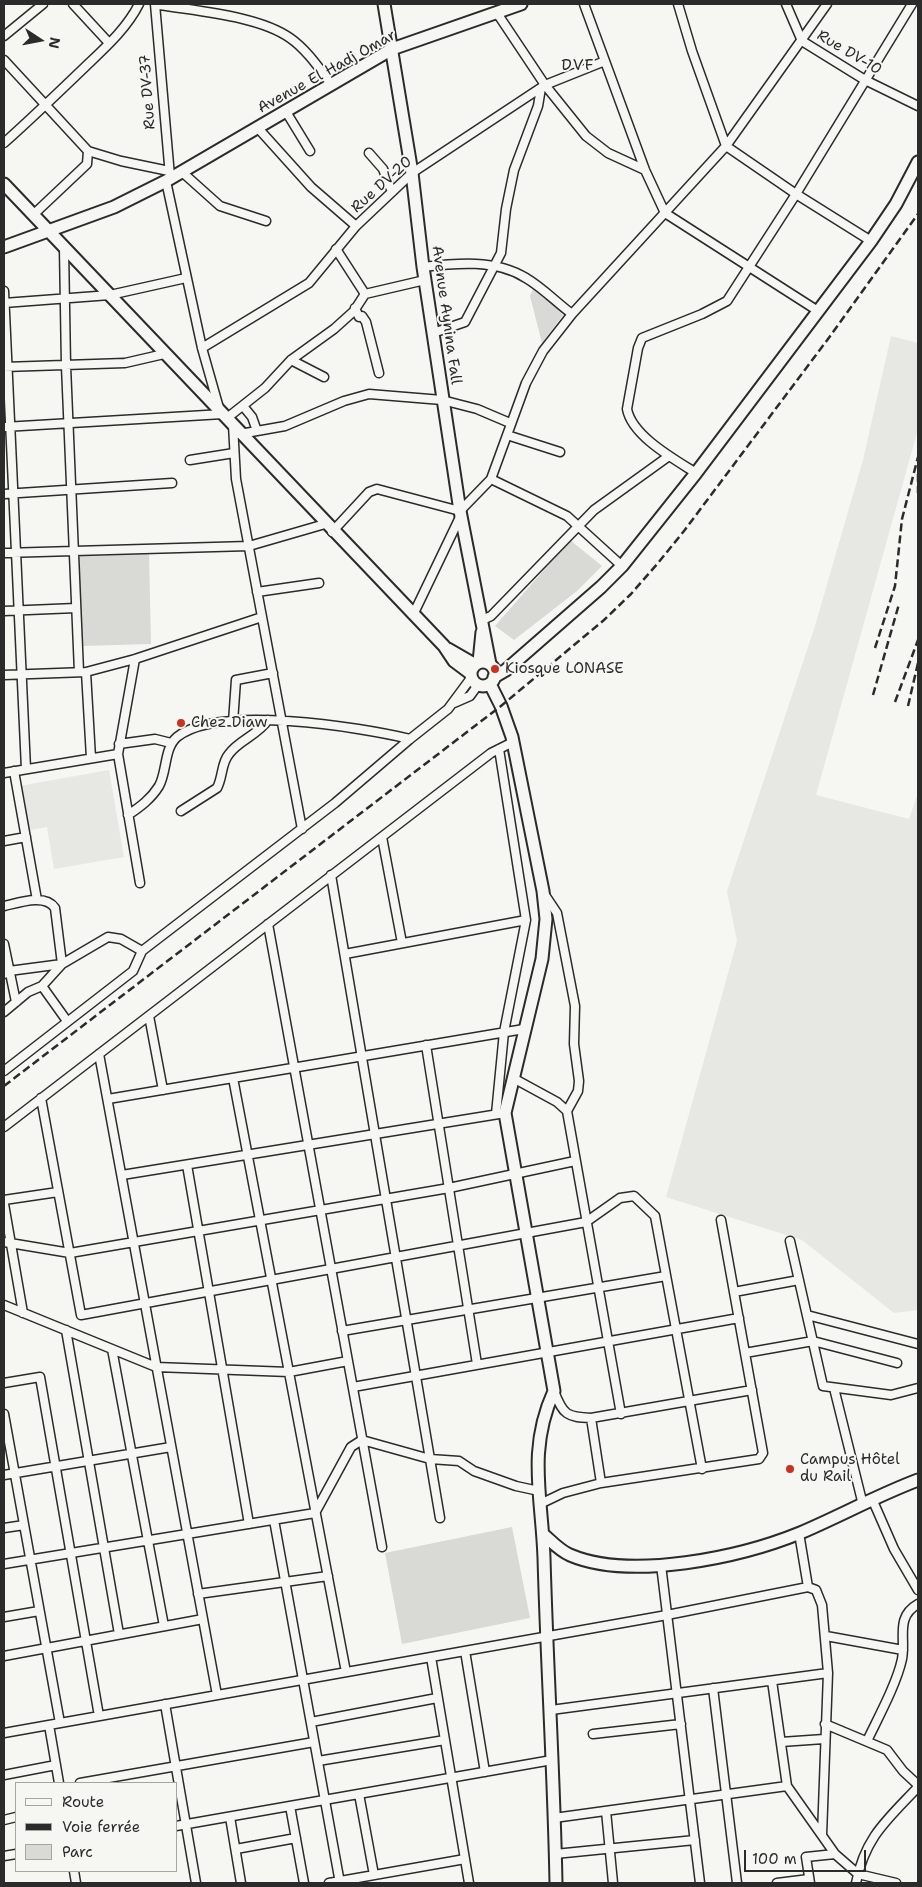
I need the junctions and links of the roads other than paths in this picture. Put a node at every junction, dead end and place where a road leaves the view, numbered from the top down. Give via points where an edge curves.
1 (43, 4) edge
2 (73, 4) edge
3 (139, 4) edge
4 (155, 4) edge
5 (384, 4) edge
6 (521, 4) edge
7 (584, 4) edge
8 (678, 4) edge
9 (786, 4) edge
10 (827, 4) edge
11 (912, 4) edge
12 (497, 13) junction
13 (4, 36) edge
14 (802, 40) junction
15 (110, 43) junction
16 (392, 49) junction
17 (4, 60) edge
18 (606, 61) junction
19 (865, 80) junction
20 (331, 84) junction
21 (543, 87) junction
22 (46, 106) junction
23 (918, 106) edge
24 (285, 110) junction
25 (257, 127) junction
26 (4, 143) edge
27 (726, 146) junction
28 (88, 151) junction
29 (310, 151) dead end
30 (369, 153) dead end
31 (918, 162) edge
32 (645, 170) junction
33 (182, 172) junction
34 (412, 173) junction
35 (168, 177) junction
36 (4, 184) edge
37 (392, 192) junction
38 (796, 194) junction
39 (664, 213) junction
40 (33, 215) junction
41 (266, 220) dead end
42 (356, 226) junction
43 (48, 231) junction
44 (871, 241) junction
45 (4, 247) edge
46 (64, 248) junction
47 (336, 250) junction
48 (496, 266) junction
49 (748, 266) junction
50 (423, 268) junction
51 (186, 278) junction
52 (425, 280) junction
53 (4, 291) edge
54 (365, 294) junction
55 (110, 295) junction
56 (65, 300) junction
57 (4, 303) edge
58 (356, 308) junction
59 (818, 311) junction
60 (572, 314) junction
61 (433, 333) junction
62 (202, 348) junction
63 (164, 354) junction
64 (291, 360) junction
65 (66, 366) junction
66 (6, 367) edge
67 (379, 373) dead end
68 (324, 377) dead end
69 (442, 400) junction
70 (243, 406) junction
71 (228, 420) junction
72 (68, 423) junction
73 (510, 423) junction
74 (7, 427) edge
75 (257, 431) junction
76 (507, 435) junction
77 (560, 452) dead end
78 (234, 453) junction
79 (669, 456) junction
80 (190, 460) dead end
81 (696, 473) junction
82 (491, 479) junction
83 (172, 484) dead end
84 (71, 491) junction
85 (4, 494) edge
86 (13, 494) junction
87 (460, 513) junction
88 (578, 526) junction
89 (328, 528) junction
90 (249, 546) junction
91 (74, 550) junction
92 (16, 553) junction
93 (4, 554) edge
94 (622, 566) junction
95 (319, 583) dead end
96 (257, 592) junction
97 (76, 608) junction
98 (4, 611) edge
99 (18, 611) junction
100 (413, 615) junction
101 (262, 617) junction
102 (481, 625) junction
103 (135, 658) junction
104 (82, 672) junction
105 (273, 673) junction
106 (482, 673) junction
107 (21, 674) junction
108 (4, 675) edge
109 (268, 720) junction
110 (282, 720) junction
111 (233, 722) junction
112 (410, 739) junction
113 (513, 742) junction
114 (171, 743) junction
115 (119, 744) junction
116 (499, 749) junction
117 (118, 754) junction
118 (91, 758) junction
119 (26, 769) junction
120 (14, 771) junction
121 (4, 773) edge
122 (180, 811) dead end
123 (128, 815) junction
124 (302, 829) junction
125 (382, 837) junction
126 (26, 838) junction
127 (4, 841) edge
128 (332, 876) junction
129 (140, 884) dead end
130 (543, 891) junction
131 (37, 900) junction
132 (4, 906) edge
133 (526, 920) junction
134 (268, 924) junction
135 (402, 943) junction
136 (4, 944) edge
137 (142, 951) junction
138 (345, 954) junction
139 (62, 964) junction
140 (6, 973) edge
141 (42, 986) junction
142 (16, 1002) junction
143 (4, 1012) edge
144 (149, 1016) junction
145 (67, 1021) junction
146 (524, 1029) junction
147 (504, 1032) junction
148 (426, 1045) junction
149 (99, 1054) junction
150 (362, 1056) junction
151 (294, 1068) junction
152 (4, 1070) edge
153 (233, 1078) junction
154 (513, 1078) junction
155 (163, 1090) junction
156 (41, 1098) junction
157 (108, 1099) junction
158 (567, 1111) junction
159 (501, 1114) junction
160 (438, 1124) junction
161 (4, 1127) edge
162 (375, 1134) junction
163 (308, 1145) junction
164 (247, 1155) junction
165 (576, 1161) junction
166 (186, 1165) junction
167 (516, 1173) junction
168 (122, 1175) junction
169 (449, 1188) junction
170 (58, 1192) junction
171 (386, 1198) junction
172 (4, 1202) edge
173 (320, 1210) junction
174 (260, 1220) junction
175 (721, 1220) dead end
176 (586, 1222) junction
177 (198, 1231) junction
178 (526, 1233) junction
179 (790, 1241) dead end
180 (134, 1242) junction
181 (7, 1243) edge
182 (458, 1245) junction
183 (70, 1253) junction
184 (396, 1257) junction
185 (331, 1268) junction
186 (666, 1276) junction
187 (271, 1280) junction
188 (799, 1280) junction
189 (598, 1288) junction
190 (208, 1291) junction
191 (734, 1292) junction
192 (538, 1298) junction
193 (145, 1303) junction
194 (4, 1305) edge
195 (468, 1310) junction
196 (23, 1313) junction
197 (807, 1315) junction
198 (739, 1318) junction
199 (407, 1320) junction
200 (676, 1329) junction
201 (66, 1330) junction
202 (342, 1331) junction
203 (608, 1341) junction
204 (813, 1341) junction
205 (918, 1344) edge
206 (112, 1348) junction
207 (547, 1352) junction
208 (745, 1352) junction
209 (348, 1360) junction
210 (896, 1363) dead end
211 (477, 1364) junction
212 (156, 1367) junction
213 (221, 1369) junction
214 (289, 1372) junction
215 (416, 1375) junction
216 (4, 1383) edge
217 (352, 1387) junction
218 (834, 1388) junction
219 (918, 1388) edge
220 (752, 1390) junction
221 (554, 1391) junction
222 (689, 1402) junction
223 (4, 1414) edge
224 (621, 1414) junction
225 (592, 1418) junction
226 (362, 1440) junction
227 (171, 1447) junction
228 (132, 1454) junction
229 (430, 1459) junction
230 (89, 1460) junction
231 (56, 1466) junction
232 (702, 1470) junction
233 (14, 1473) junction
234 (4, 1474) edge
235 (918, 1480) edge
236 (601, 1483) junction
237 (539, 1491) junction
238 (868, 1503) junction
239 (540, 1504) junction
240 (315, 1513) junction
241 (440, 1518) dead end
242 (274, 1520) junction
243 (248, 1524) junction
244 (24, 1525) junction
245 (4, 1528) edge
246 (799, 1533) junction
247 (187, 1534) junction
248 (544, 1534) junction
249 (148, 1540) junction
250 (382, 1547) dead end
251 (104, 1548) junction
252 (71, 1553) junction
253 (30, 1560) junction
254 (4, 1564) edge
255 (661, 1565) junction
256 (328, 1576) junction
257 (286, 1582) junction
258 (808, 1587) junction
259 (918, 1590) edge
260 (198, 1594) junction
261 (918, 1604) edge
262 (39, 1611) junction
263 (667, 1615) junction
264 (4, 1617) edge
265 (202, 1619) junction
266 (164, 1626) junction
267 (119, 1634) junction
268 (826, 1636) junction
269 (546, 1637) junction
270 (86, 1640) junction
271 (46, 1648) junction
272 (903, 1650) junction
273 (464, 1651) junction
274 (4, 1656) edge
275 (430, 1657) junction
276 (346, 1672) junction
277 (828, 1673) junction
278 (303, 1680) junction
279 (772, 1681) junction
280 (713, 1688) junction
281 (677, 1693) junction
282 (217, 1696) junction
283 (438, 1698) junction
284 (165, 1704) junction
285 (551, 1710) junction
286 (99, 1716) junction
287 (311, 1722) junction
288 (60, 1723) junction
289 (681, 1724) junction
290 (825, 1724) junction
291 (49, 1725) junction
292 (4, 1733) edge
293 (593, 1734) dead end
294 (445, 1740) junction
295 (824, 1740) junction
296 (867, 1741) junction
297 (314, 1742) junction
298 (781, 1742) junction
299 (552, 1760) junction
300 (318, 1761) junction
301 (56, 1766) junction
302 (176, 1766) junction
303 (485, 1772) junction
304 (4, 1775) edge
305 (451, 1778) junction
306 (59, 1782) edge
307 (86, 1782) edge
308 (787, 1786) junction
309 (918, 1786) edge
310 (359, 1794) junction
311 (726, 1794) junction
312 (690, 1799) junction
313 (325, 1800) junction
314 (290, 1806) junction
315 (606, 1811) junction
316 (230, 1816) junction
317 (554, 1818) junction
318 (186, 1824) junction
319 (178, 1826) edge
320 (822, 1835) junction
321 (296, 1838) junction
322 (695, 1840) junction
323 (609, 1848) junction
324 (236, 1849) junction
325 (555, 1854) junction
326 (835, 1854) junction
327 (465, 1859) junction
328 (858, 1874) junction
329 (374, 1875) junction
330 (809, 1881) edge
331 (340, 1882) edge
332 (196, 1883) edge
333 (242, 1883) edge
334 (304, 1883) edge
335 (329, 1883) edge
336 (469, 1883) edge
337 (556, 1883) edge
338 (612, 1883) edge
339 (700, 1883) edge
340 (738, 1883) edge
341 (778, 1883) edge
342 (856, 1883) edge
343 (896, 1883) edge

1 - 13 street
2 - 15 street
3 - 15 street
4 - 20 street via 271,27 292,39
4 - 35 street, Rue DV-37
5 - 16 street, Avenue Aynina Fall
6 - 12 street, Avenue El Hadj Omar
7 - 18 street
8 - 27 street
9 - 14 street, Rue DV-10
10 - 14 street
11 - 19 street
12 - 16 street, Avenue El Hadj Omar
12 - 21 street
14 - 19 street, Rue DV-10
14 - 27 street
15 - 22 street
16 - 20 street, Avenue El Hadj Omar
16 - 34 street, Avenue Aynina Fall
17 - 22 street
18 - 21 street, Rue DV-20
18 - 32 street
19 - 23 street, Rue DV-10
19 - 38 street
20 - 24 street, Avenue El Hadj Omar
21 - 32 street via 586,136 608,153
21 - 34 street, Rue DV-20
21 - 48 street via 514,170 501,253
22 - 26 street
22 - 28 street
24 - 25 street, Avenue El Hadj Omar
24 - 29 street
25 - 33 street, Avenue El Hadj Omar
25 - 42 street via 311,187
27 - 38 street
27 - 39 street
28 - 35 street
28 - 40 street via 87,164
30 - 37 street via 383,169
31 - 44 street via 896,204
32 - 39 street
33 - 35 street, Avenue El Hadj Omar
33 - 41 street via 220,206
34 - 37 street, Rue DV-20
34 - 50 street, Avenue Aynina Fall
35 - 43 street, Avenue El Hadj Omar via 114,207
35 - 51 street, Rue DV-37
36 - 40 street
37 - 42 street, Rue DV-20
38 - 44 street
38 - 49 street
39 - 49 street
39 - 60 street
40 - 43 street
42 - 47 street, Rue DV-20
43 - 45 street
43 - 46 street
44 - 59 street
46 - 55 street
46 - 56 street
47 - 54 street
47 - 62 street, Rue DV-20 via 309,283
48 - 50 street via 460,264
48 - 60 street via 526,278
48 - 61 street via 465,322
49 - 59 street
49 - 79 street via 727,301 646,335 638,348 627,409 629,419 639,432
50 - 52 street, Avenue Aynina Fall
51 - 55 street
51 - 62 street, Rue DV-37
52 - 54 street
52 - 61 street, Avenue Aynina Fall
53 - 57 street
54 - 58 street
55 - 56 street
55 - 63 street
56 - 57 street
56 - 65 street
57 - 66 street
58 - 64 street via 334,329
58 - 67 street via 359,317 362,316 366,322
59 - 81 street
60 - 73 street via 544,351 526,383
61 - 69 street, Avenue Aynina Fall
62 - 71 street, Rue DV-37
63 - 65 street via 125,363
63 - 71 street
64 - 68 street
64 - 70 street
65 - 66 street
65 - 72 street
66 - 74 street
69 - 73 street via 477,409
69 - 75 street via 369,394 285,426
69 - 87 street, Avenue Aynina Fall
70 - 71 street
70 - 75 street
71 - 72 street
71 - 75 street
71 - 78 street, Rue DV-37
71 - 89 street
72 - 74 street
72 - 84 street
73 - 76 street
74 - 86 street
76 - 77 street
76 - 82 street
78 - 80 street
78 - 90 street, Rue DV-37
79 - 81 street
79 - 88 street via 594,510
81 - 94 street
82 - 87 street
82 - 88 street via 566,516
83 - 84 street
84 - 86 street
84 - 91 street
85 - 86 street
86 - 92 street
87 - 89 street via 377,489 369,492
87 - 100 street
87 - 102 street, Avenue Aynina Fall
88 - 94 street
88 - 102 street
89 - 90 street
89 - 100 street
90 - 91 street
90 - 96 street, Rue DV-37
91 - 92 street
91 - 97 street
92 - 93 street
92 - 99 street
94 - 106 street via 516,659
95 - 96 street
96 - 101 street, Rue DV-37
97 - 99 street
97 - 104 street
98 - 99 street
99 - 107 street
100 - 106 street via 444,646
101 - 103 street
101 - 105 street, Rue DV-37
102 - 106 street, Avenue Aynina Fall
103 - 104 street
103 - 115 street
104 - 107 street
104 - 118 street
105 - 110 street, Rue DV-37
105 - 111 street via 236,680
106 - 112 street via 454,703
106 - 113 street, Avenue Aynina Fall via 501,706
107 - 108 street
107 - 119 street
109 - 110 street
109 - 111 street
109 - 122 street via 261,731 227,756 217,788
110 - 112 street via 380,732
110 - 124 street, Rue DV-37
111 - 114 street via 191,728
112 - 124 street
113 - 116 street
113 - 130 street, Avenue Aynina Fall
114 - 115 street via 155,740
114 - 123 street via 159,786 147,802
115 - 117 street
116 - 125 street
116 - 133 street
117 - 118 street
117 - 123 street
118 - 119 street
119 - 120 street
120 - 121 street
120 - 126 street
123 - 129 street
124 - 137 street
125 - 128 street
125 - 135 street
126 - 127 street
126 - 131 street
128 - 134 street
128 - 138 street
130 - 146 street, Avenue Aynina Fall via 546,937
130 - 158 street via 557,912 575,1006 574,1044 579,1081 578,1091
131 - 132 street
131 - 139 street via 55,908
133 - 135 street
133 - 147 street
134 - 144 street
134 - 151 street
135 - 138 street
136 - 140 street
137 - 139 street via 121,939 108,937
137 - 145 street via 133,971
138 - 150 street
139 - 140 street
139 - 141 street
140 - 142 street
141 - 142 street
141 - 145 street
142 - 143 street
144 - 149 street
144 - 155 street
145 - 152 street
146 - 147 street
146 - 154 street, Avenue Aynina Fall
147 - 148 street
147 - 159 street
148 - 150 street
148 - 160 street
149 - 156 street
149 - 157 street
150 - 151 street
150 - 162 street
151 - 153 street
151 - 163 street
153 - 155 street
153 - 164 street
154 - 158 street
154 - 159 street, Avenue Aynina Fall
155 - 157 street
156 - 161 street
156 - 170 street
157 - 168 street
158 - 165 street
159 - 160 street
159 - 167 street
160 - 162 street
160 - 169 street
162 - 163 street
162 - 171 street
163 - 164 street
163 - 173 street
164 - 166 street
164 - 174 street
165 - 167 street
165 - 176 street
166 - 168 street
166 - 177 street
167 - 169 street
167 - 178 street
168 - 180 street
169 - 171 street
169 - 182 street
170 - 172 street
170 - 183 street
171 - 173 street
171 - 184 street
172 - 181 street
173 - 174 street
173 - 185 street
174 - 177 street
174 - 187 street
175 - 191 street
176 - 178 street
176 - 186 street via 620,1198 634,1196 655,1216
176 - 189 street
177 - 180 street
177 - 190 street
178 - 182 street
178 - 192 street
179 - 188 street
180 - 183 street
180 - 193 street
181 - 183 street
181 - 196 street
182 - 184 street
182 - 195 street
183 - 193 street via 81,1315
184 - 185 street
184 - 199 street
185 - 187 street
185 - 202 street
186 - 189 street
186 - 200 street
187 - 190 street
187 - 214 street
188 - 191 street
188 - 197 street
189 - 192 street
189 - 203 street
190 - 193 street
190 - 213 street
191 - 198 street
192 - 195 street
192 - 207 street
193 - 212 street
194 - 196 street
195 - 199 street
195 - 211 street
196 - 201 street
197 - 204 street
197 - 205 street
198 - 200 street
198 - 208 street
199 - 202 street
199 - 215 street
200 - 203 street
200 - 222 street
201 - 206 street
201 - 230 street
202 - 209 street
203 - 207 street
203 - 224 street
204 - 208 street
204 - 210 street
204 - 218 street via 823,1386
206 - 212 street
206 - 228 street
207 - 211 street
207 - 221 street
208 - 220 street
209 - 214 street
209 - 217 street
211 - 215 street
212 - 213 street
212 - 227 street
213 - 214 street
213 - 243 street
214 - 240 street
215 - 217 street
215 - 229 street
216 - 231 street via 40,1377
217 - 226 street
218 - 219 street via 891,1395
218 - 238 street
220 - 222 street
220 - 232 street via 763,1453 759,1459
221 - 225 street via 561,1409 571,1417
221 - 237 street via 538,1440
222 - 224 street
222 - 232 street
223 - 233 street
224 - 225 street
225 - 236 street
226 - 229 street
226 - 240 street via 351,1447
226 - 250 street
227 - 228 street
227 - 247 street
228 - 230 street
228 - 249 street
229 - 237 street via 459,1461 474,1471
229 - 241 street
230 - 231 street
230 - 251 street
231 - 233 street
231 - 252 street
232 - 236 street
233 - 234 street
233 - 244 street
235 - 238 street
236 - 239 street via 563,1493
237 - 239 street
238 - 246 street
238 - 259 street
239 - 248 street
240 - 242 street
240 - 256 street
242 - 243 street
242 - 257 street
243 - 247 street
244 - 245 street
244 - 253 street
246 - 255 street via 727,1556
246 - 258 street
247 - 249 street
247 - 260 street
248 - 255 street via 568,1554 600,1564
248 - 269 street
249 - 251 street
249 - 266 street
251 - 252 street
251 - 267 street
252 - 253 street
252 - 270 street
253 - 254 street
253 - 262 street
255 - 263 street
256 - 257 street
256 - 276 street
257 - 260 street
257 - 278 street
258 - 263 street
258 - 268 street via 816,1590 822,1605
260 - 265 street
261 - 272 street via 904,1618
262 - 264 street
262 - 271 street
263 - 269 street
263 - 281 street
265 - 266 street
265 - 282 street
266 - 267 street
267 - 270 street
268 - 272 street
268 - 277 street
269 - 273 street
269 - 285 street
270 - 271 street
270 - 286 street
271 - 274 street
271 - 288 street
272 - 296 street via 900,1666
273 - 275 street
273 - 303 street
275 - 276 street
275 - 283 street
276 - 278 street
277 - 279 street
277 - 290 street
278 - 282 street
278 - 287 street
279 - 280 street
279 - 298 street
280 - 281 street
280 - 311 street
281 - 285 street
281 - 289 street
282 - 284 street
283 - 287 street
283 - 294 street
284 - 286 street
284 - 302 street
285 - 299 street
286 - 288 street
287 - 297 street
288 - 291 street
289 - 293 street
289 - 312 street
290 - 295 street
290 - 296 street
291 - 292 street
291 - 301 street
294 - 300 street
294 - 305 street
295 - 298 street
295 - 320 street
296 - 309 street via 887,1750
297 - 300 street
297 - 302 street
298 - 308 street
299 - 303 street
299 - 317 street
300 - 313 street
301 - 304 street
301 - 306 street
302 - 307 street
302 - 318 street
303 - 305 street
305 - 310 street
305 - 327 street
308 - 311 street
308 - 320 street
309 - 328 street via 874,1835
310 - 313 street
310 - 329 street
311 - 312 street
311 - 340 street
312 - 315 street
312 - 322 street
313 - 314 street
313 - 331 street
314 - 316 street
314 - 321 street
315 - 317 street
315 - 323 street
316 - 318 street
316 - 324 street
317 - 325 street
318 - 319 street
318 - 332 street
320 - 326 street
321 - 324 street
321 - 334 street
322 - 323 street
322 - 339 street
323 - 325 street
323 - 338 street
324 - 333 street
325 - 337 street
326 - 328 street
326 - 330 street via 806,1857
327 - 329 street
327 - 336 street
328 - 342 street
328 - 343 street
329 - 331 street
330 - 341 street
331 - 335 street

